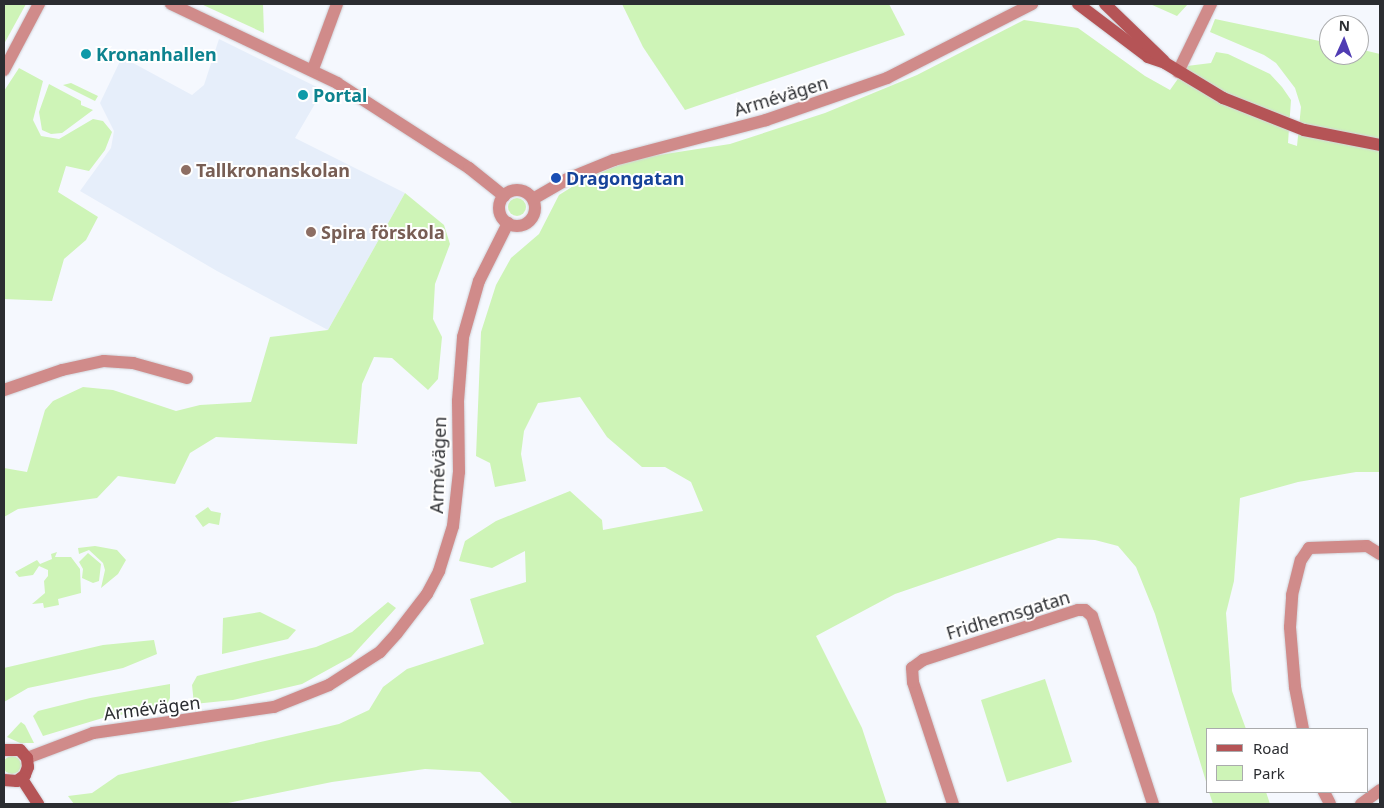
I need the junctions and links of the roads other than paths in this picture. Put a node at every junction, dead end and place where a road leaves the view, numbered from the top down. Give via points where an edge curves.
1 (39, 4) edge
2 (171, 4) edge
3 (337, 4) edge
4 (1032, 4) edge
5 (1078, 4) edge
6 (1105, 4) edge
7 (1211, 4) edge
8 (1165, 63) junction
9 (313, 69) junction
10 (4, 70) edge
11 (1178, 72) junction
12 (1380, 145) edge
13 (504, 196) junction
14 (533, 199) junction
15 (508, 223) junction
16 (187, 378) dead end
17 (4, 390) edge
18 (1380, 554) edge
19 (1303, 728) edge
20 (4, 750) edge
21 (27, 758) junction
22 (22, 778) junction
23 (4, 780) edge
24 (1380, 790) edge
25 (38, 804) edge
26 (954, 804) edge
27 (1152, 804) edge
28 (1361, 804) edge

1 - 10 street
2 - 9 street
3 - 9 street
4 - 14 street, Armévägen via 887,78 766,120 614,160 567,179
5 - 8 street via 1148,57
6 - 8 street
7 - 11 street
8 - 11 street
9 - 13 street via 470,168
11 - 12 street via 1223,98 1279,121 1304,130
13 - 14 street via 513,190 521,190
13 - 15 street via 500,209
14 - 15 street via 535,209 530,220 520,225
15 - 21 street, Armévägen via 478,281 463,337 458,382 459,472 453,526 427,594 398,633 380,652 329,686 274,707 93,733
16 - 17 street via 133,363 104,361 62,370
18 - 19 street via 1367,546 1309,548 1301,560 1292,595 1290,627 1295,688
20 - 21 street via 16,748
21 - 22 street via 27,771
22 - 23 street via 12,782
22 - 25 street
24 - 28 street
26 - 27 street, Fridhemsgatan via 913,682 912,668 923,660 1085,610 1092,616

